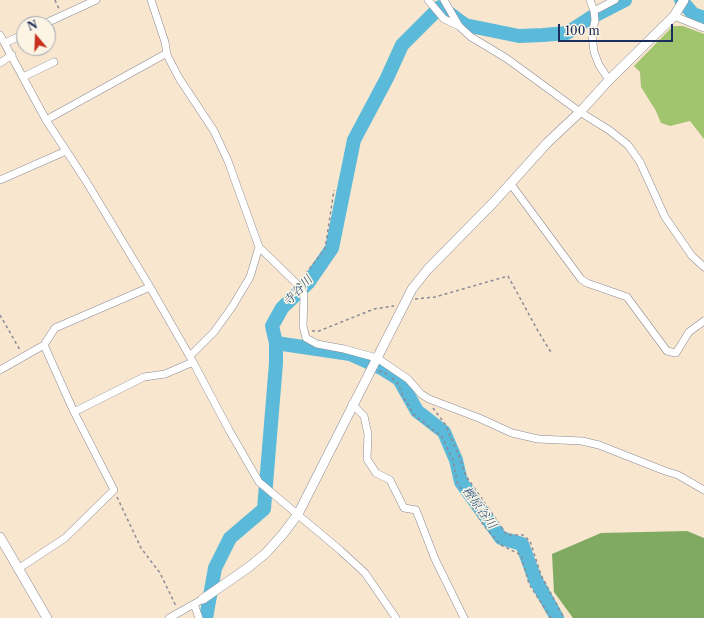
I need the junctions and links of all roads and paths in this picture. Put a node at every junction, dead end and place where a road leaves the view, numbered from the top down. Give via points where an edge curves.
1 (55, 0) edge
2 (96, 0) edge
3 (151, 0) edge
4 (428, 0) edge
5 (444, 0) edge
6 (590, 0) edge
7 (615, 0) edge
8 (682, 4) edge
9 (594, 11) junction
10 (62, 15) junction
11 (674, 16) junction
12 (56, 18) edge
13 (459, 26) junction
14 (704, 28) edge
15 (0, 35) edge
16 (16, 38) edge
17 (4, 43) junction
18 (166, 52) junction
19 (12, 55) junction
20 (54, 62) dead end
21 (0, 63) edge
22 (22, 77) junction
23 (608, 80) junction
24 (580, 112) junction
25 (46, 120) junction
26 (66, 151) junction
27 (0, 180) edge
28 (510, 183) junction
29 (334, 190) dead end
30 (259, 247) junction
31 (704, 268) edge
32 (298, 284) junction
33 (150, 287) junction
34 (405, 302) junction
35 (0, 315) edge
36 (704, 321) edge
37 (304, 331) junction
38 (44, 346) junction
39 (552, 354) dead end
40 (24, 356) junction
41 (377, 358) junction
42 (192, 359) junction
43 (372, 368) junction
44 (0, 370) edge
45 (352, 404) junction
46 (432, 407) dead end
47 (74, 412) junction
48 (114, 490) junction
49 (704, 490) edge
50 (298, 514) junction
51 (0, 537) edge
52 (18, 569) junction
53 (203, 599) joint
54 (194, 604) junction
55 (179, 612) junction
56 (47, 618) edge
57 (170, 618) edge
58 (199, 618) edge
59 (396, 618) edge
60 (464, 618) edge
61 (551, 618) edge
62 (564, 618) edge

1 - 10 path
2 - 10 street
3 - 18 street
4 - 13 street via 444,19
5 - 13 street
6 - 9 street
7 - 9 street
8 - 11 street
9 - 23 street via 594,52
10 - 12 street
11 - 14 street
11 - 23 street
13 - 24 street via 471,37 506,58
15 - 17 street
16 - 17 street
17 - 19 street
18 - 25 street
18 - 30 street via 179,78 214,131 228,161
19 - 21 street
19 - 22 street
20 - 22 street
22 - 25 street
23 - 24 street
24 - 28 street
24 - 31 street via 628,145 640,162 665,217 692,256
25 - 26 street
26 - 27 street
26 - 33 street
28 - 34 street via 428,269
28 - 36 street via 582,279 627,297 667,351 676,353 689,332
29 - 32 path via 325,249
30 - 32 street
30 - 42 street via 250,277 232,307
32 - 37 street via 304,294
33 - 38 street via 55,328
33 - 42 street
34 - 37 path via 374,309 319,331
34 - 39 path via 435,297 508,276
34 - 41 street
35 - 40 path
37 - 41 street via 306,338 317,344
38 - 40 street
38 - 47 street
40 - 44 street
41 - 43 street
41 - 49 street via 408,379 429,399 512,433 538,439 582,441 599,445 678,475
42 - 47 street via 165,374 144,377
42 - 50 street via 259,482
43 - 45 street
43 - 61 path via 390,376 398,384 414,415 442,436 453,460 457,482 484,526 501,545 521,555 529,584
45 - 50 street
45 - 60 street via 364,416 368,434 367,459 376,473 390,480 404,508 416,510 435,559
46 - 62 path via 445,424 466,476 507,535 523,535 530,541 541,575
47 - 48 street
48 - 52 street via 65,538
48 - 55 path via 141,548 160,573
50 - 53 street via 266,552
50 - 59 street via 365,573
51 - 52 street
52 - 56 street
53 - 54 street
54 - 55 street
54 - 58 street
55 - 57 street

